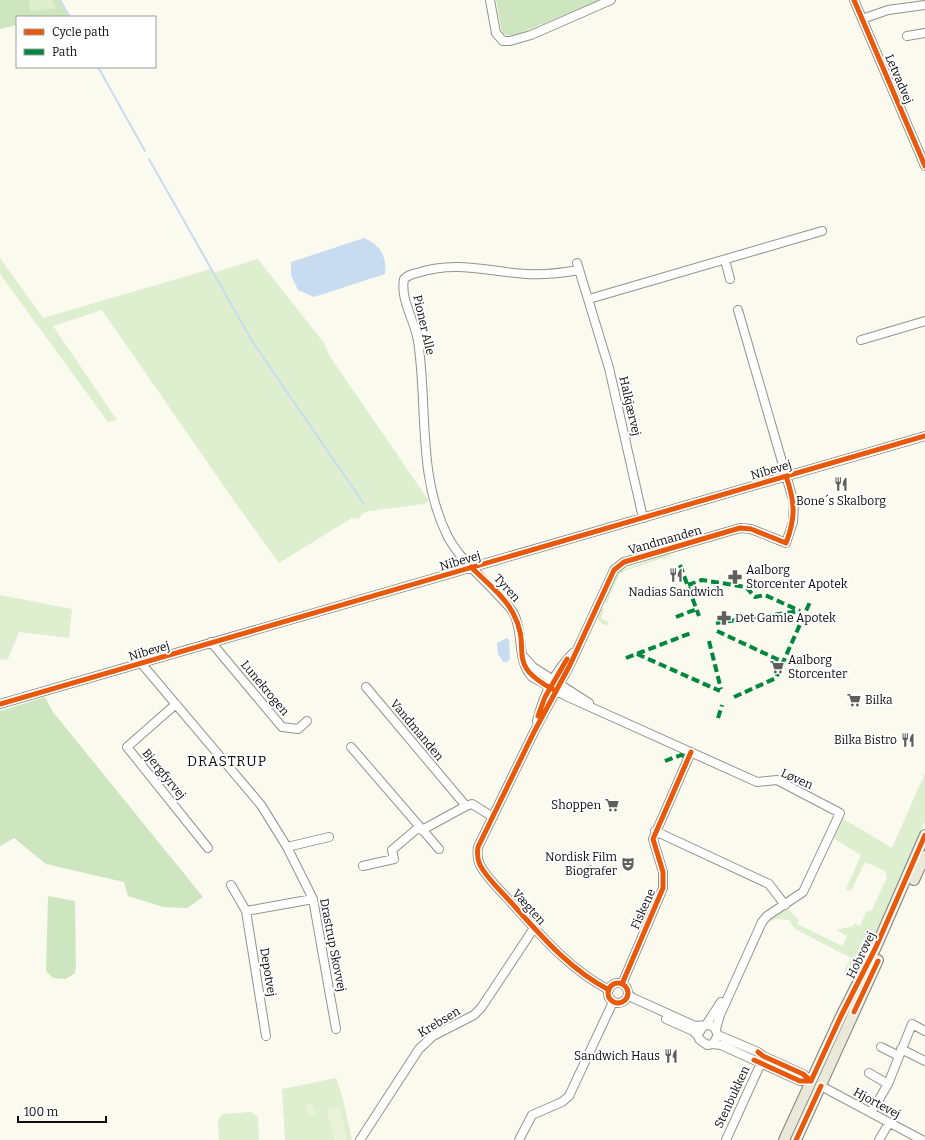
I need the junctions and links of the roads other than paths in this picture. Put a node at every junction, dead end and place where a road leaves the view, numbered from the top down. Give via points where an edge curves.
1 (490, 0) edge
2 (611, 0) edge
3 (854, 0) edge
4 (925, 5) edge
5 (862, 19) junction
6 (925, 34) edge
7 (907, 36) dead end
8 (925, 166) edge
9 (822, 231) dead end
10 (725, 260) junction
11 (578, 267) joint
12 (730, 279) dead end
13 (589, 299) junction
14 (738, 310) dead end
15 (925, 321) edge
16 (861, 340) dead end
17 (925, 436) edge
18 (786, 476) junction
19 (643, 518) junction
20 (471, 568) junction
21 (211, 642) junction
22 (141, 663) junction
23 (555, 686) junction
24 (366, 687) dead end
25 (0, 704) edge
26 (176, 704) junction
27 (307, 721) dead end
28 (351, 747) dead end
29 (691, 752) junction
30 (466, 806) junction
31 (493, 817) junction
32 (421, 828) junction
33 (655, 831) junction
34 (925, 835) edge
35 (330, 837) dead end
36 (287, 847) junction
37 (208, 848) dead end
38 (439, 849) dead end
39 (925, 856) edge
40 (363, 866) dead end
41 (231, 885) dead end
42 (312, 899) junction
43 (785, 905) junction
44 (246, 911) junction
45 (534, 928) junction
46 (622, 984) junction
47 (731, 989) junction
48 (609, 990) junction
49 (626, 998) junction
50 (613, 1002) junction
51 (705, 1026) junction
52 (336, 1029) dead end
53 (925, 1031) edge
54 (717, 1032) junction
55 (266, 1036) dead end
56 (698, 1036) junction
57 (713, 1044) junction
58 (881, 1047) dead end
59 (900, 1052) junction
60 (925, 1061) edge
61 (761, 1063) junction
62 (869, 1073) dead end
63 (811, 1081) junction
64 (888, 1084) junction
65 (820, 1086) junction
66 (871, 1113) junction
67 (889, 1122) junction
68 (360, 1140) edge
69 (519, 1140) edge
70 (726, 1140) edge
71 (784, 1140) edge
72 (796, 1140) edge
73 (879, 1140) edge
74 (922, 1140) edge

1 - 2 street via 496,33 504,41 531,35
3 - 5 street, Letvadvej
4 - 5 street via 888,10
5 - 8 street, Letvadvej
6 - 7 street
9 - 10 street
10 - 12 street
10 - 13 street
11 - 13 street, Halkjærvej
11 - 20 street, Pioner Alle via 553,274 526,274 460,266 425,270 404,279 405,296 421,360 424,444 431,486 448,536
13 - 19 street, Halkjærvej via 609,368
14 - 18 street, Nibevej
15 - 16 street
17 - 18 street, Nibevej
18 - 19 street, Nibevej
18 - 23 street, Vandmanden via 794,503 793,522 786,543 751,529 740,528 624,562 614,570
19 - 20 street, Nibevej
20 - 21 street, Nibevej
20 - 23 street, Tyren via 513,612 528,672
21 - 22 street, Nibevej
21 - 27 street, Lunekrogen via 282,727 298,729
22 - 25 street, Nibevej
22 - 26 street, Drastrup Skovvej
23 - 29 street, Løven via 598,710
23 - 31 street, Vandmanden via 540,708 534,732
24 - 30 street, Vandmanden
26 - 36 street, Drastrup Skovvej via 261,806
26 - 37 street, Bjergfyrvej via 127,747
28 - 32 street
29 - 33 street, Fiskene
29 - 43 street, Løven via 757,782 777,780 840,813 803,892
30 - 31 street via 472,804
30 - 32 street
31 - 45 street, Vægten via 478,847 480,865
32 - 38 street
32 - 40 street via 392,850 394,859
33 - 43 street via 770,884
33 - 46 street, Fiskene via 653,839 663,872 663,888
34 - 63 main road, Hobrovej via 876,947
35 - 36 street
36 - 42 street, Drastrup Skovvej
39 - 65 main road, Hobrovej
41 - 44 street, Depotvej
42 - 44 street
42 - 52 street, Drastrup Skovvej
43 - 47 street, Løven via 762,922
44 - 55 street, Depotvej
45 - 48 street, Vægten via 574,967
45 - 68 street, Krebsen via 481,1008 474,1015 433,1036 419,1048
46 - 48 street via 616,983
46 - 49 street via 627,988
47 - 51 street, Løven
47 - 54 street, Løven via 717,1022
48 - 50 street via 608,995
49 - 50 street via 619,1003
49 - 51 street via 632,998 695,1026
49 - 56 street
50 - 69 street via 569,1096 562,1102 532,1115
51 - 54 street via 712,1026
51 - 56 street via 699,1031
53 - 59 street via 912,1024
54 - 57 street
54 - 63 street via 803,1074
56 - 57 street via 703,1044
57 - 61 street via 721,1045
58 - 59 street
59 - 60 street
59 - 64 street
61 - 63 street via 800,1081
61 - 70 street, Stenbukken
62 - 64 street
63 - 65 main road
63 - 71 main road, Hobrovej
64 - 66 street
65 - 66 street, Hjortevej
65 - 72 main road, Hobrovej
66 - 67 street, Hjortevej
67 - 73 street
67 - 74 street, Hjortevej

